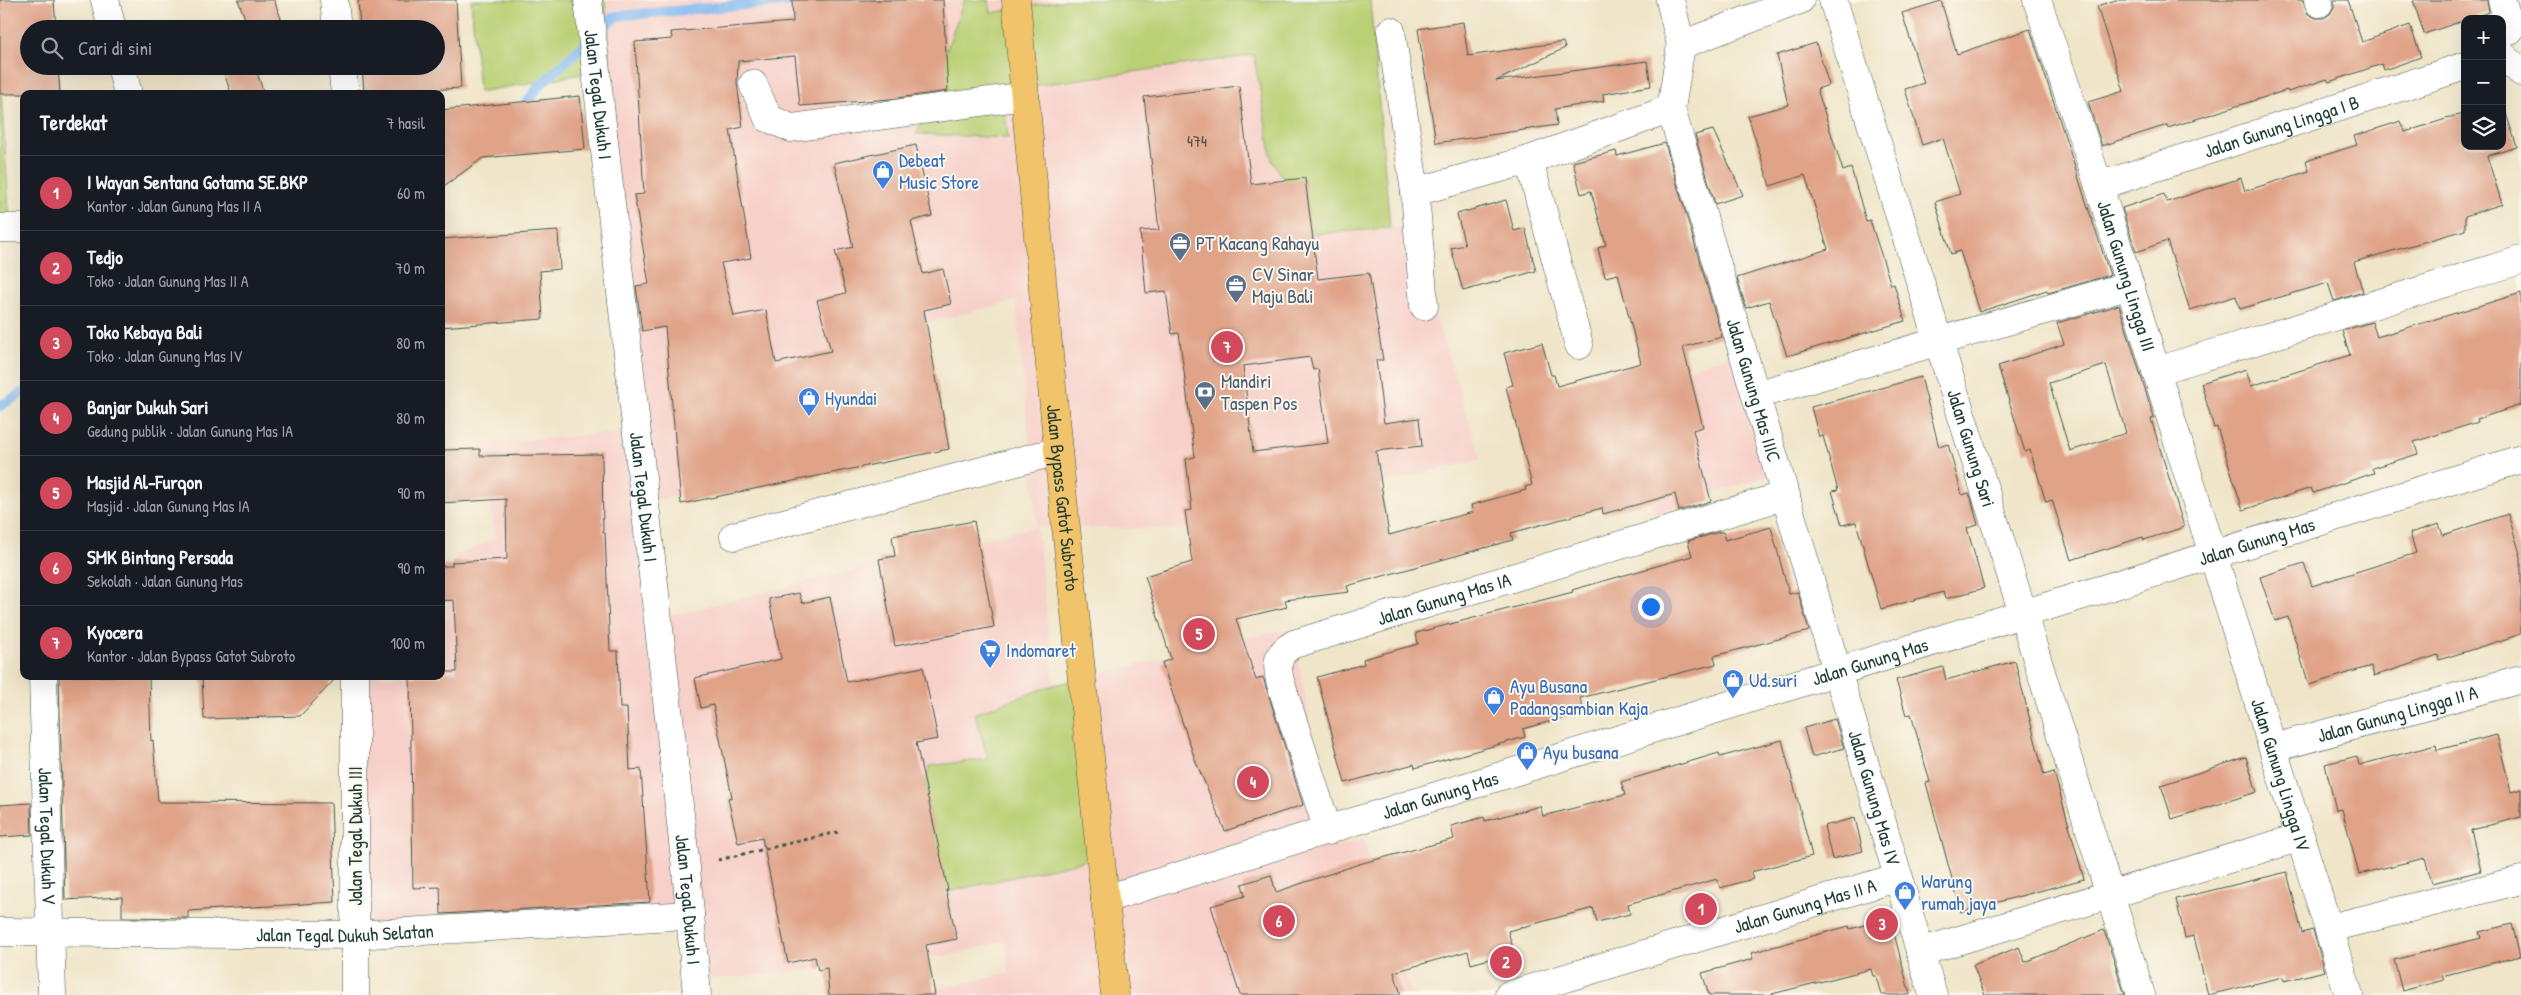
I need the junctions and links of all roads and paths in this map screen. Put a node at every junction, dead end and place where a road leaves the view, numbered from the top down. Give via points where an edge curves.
1 (105, 0) edge
2 (334, 0) edge
3 (588, 0) edge
4 (1016, 0) edge
5 (1670, 0) edge
6 (1800, 0) edge
7 (1833, 0) edge
8 (2037, 0) edge
9 (2502, 0) edge
10 (2503, 15) edge
11 (110, 20) edge
12 (336, 20) edge
13 (1391, 31) dead end
14 (2506, 43) edge
15 (1681, 45) junction
16 (2461, 67) edge
17 (2521, 72) edge
18 (123, 75) edge
19 (343, 75) edge
20 (752, 84) dead end
21 (127, 90) edge
22 (345, 90) edge
23 (1025, 96) junction
24 (1671, 109) junction
25 (1529, 160) junction
26 (2099, 186) junction
27 (1415, 192) junction
28 (0, 228) edge
29 (20, 228) edge
30 (2521, 260) edge
31 (2130, 286) junction
32 (1424, 306) dead end
33 (1939, 342) junction
34 (1579, 345) dead end
35 (2156, 370) junction
36 (1756, 396) junction
37 (1058, 451) junction
38 (2521, 459) edge
39 (1786, 495) junction
40 (734, 536) dead end
41 (2214, 554) junction
42 (2023, 613) junction
43 (1837, 671) junction
44 (2521, 679) edge
45 (43, 680) edge
46 (355, 680) edge
47 (2274, 748) junction
48 (1328, 830) junction
49 (838, 832) dead end
50 (2302, 837) junction
51 (686, 868) junction
52 (1899, 877) junction
53 (2521, 880) edge
54 (2110, 895) junction
55 (1105, 899) junction
56 (690, 915) junction
57 (2330, 928) junction
58 (0, 932) edge
59 (51, 932) junction
60 (354, 935) junction
61 (1920, 952) junction
62 (52, 995) edge
63 (355, 995) edge
64 (697, 995) edge
65 (1115, 995) edge
66 (1509, 995) edge
67 (1933, 995) edge
68 (2141, 995) edge
69 (2349, 995) edge

1 - 11 street
2 - 12 street
3 - 51 street, Jalan Tegal Dukuh I
4 - 23 main road, Jalan Bypass Gatot Subroto
5 - 15 street
6 - 15 street
7 - 33 street, Jalan Gunung Sari
8 - 26 street, Jalan Gunung Lingga III
9 - 10 street
13 - 27 street
14 - 17 street
15 - 24 street
16 - 26 street, Jalan Gunung Lingga I B
18 - 21 street
19 - 22 street
20 - 23 street via 768,118 791,128
23 - 37 main road, Jalan Bypass Gatot Subroto
24 - 25 street
24 - 36 street, Jalan Gunung Mas IIIC
25 - 27 street
25 - 34 street
26 - 31 street, Jalan Gunung Lingga III
27 - 32 street
28 - 29 street
30 - 35 street
31 - 33 street
31 - 35 street, Jalan Gunung Lingga III
33 - 36 street
33 - 42 street, Jalan Gunung Sari
35 - 41 street, Jalan Gunung Lingga III
36 - 39 street, Jalan Gunung Mas IIIC
37 - 40 street
37 - 55 main road, Jalan Bypass Gatot Subroto
38 - 41 street, Jalan Gunung Mas
39 - 43 street, Jalan Gunung Mas IIIC
39 - 48 street, Jalan Gunung Mas IA via 1283,650 1278,659 1280,681
41 - 42 street, Jalan Gunung Mas
41 - 47 street, Jalan Gunung Lingga IV
42 - 43 street, Jalan Gunung Mas
42 - 54 street, Jalan Gunung Sari
43 - 48 street, Jalan Gunung Mas
43 - 52 street, Jalan Gunung Mas IV
44 - 47 street, Jalan Gunung Lingga II A
45 - 59 street, Jalan Tegal Dukuh V
46 - 60 street, Jalan Tegal Dukuh III
47 - 50 street, Jalan Gunung Lingga IV
48 - 55 street, Jalan Gunung Mas
49 - 51 path
50 - 54 street
50 - 57 street, Jalan Gunung Lingga IV
51 - 56 street, Jalan Tegal Dukuh I
52 - 61 street, Jalan Gunung Mas IV
52 - 66 street, Jalan Gunung Mas II A
53 - 57 street
54 - 61 street
54 - 68 street, Jalan Gunung Sari
55 - 65 main road, Jalan Bypass Gatot Subroto
56 - 60 street, Jalan Tegal Dukuh Selatan
56 - 64 street, Jalan Tegal Dukuh I
57 - 69 street, Jalan Gunung Lingga IV
58 - 59 street, Jalan Tegal Dukuh Selatan
59 - 60 street, Jalan Tegal Dukuh Selatan
59 - 62 street, Jalan Tegal Dukuh V
60 - 63 street, Jalan Tegal Dukuh III
61 - 67 street, Jalan Gunung Mas IV

